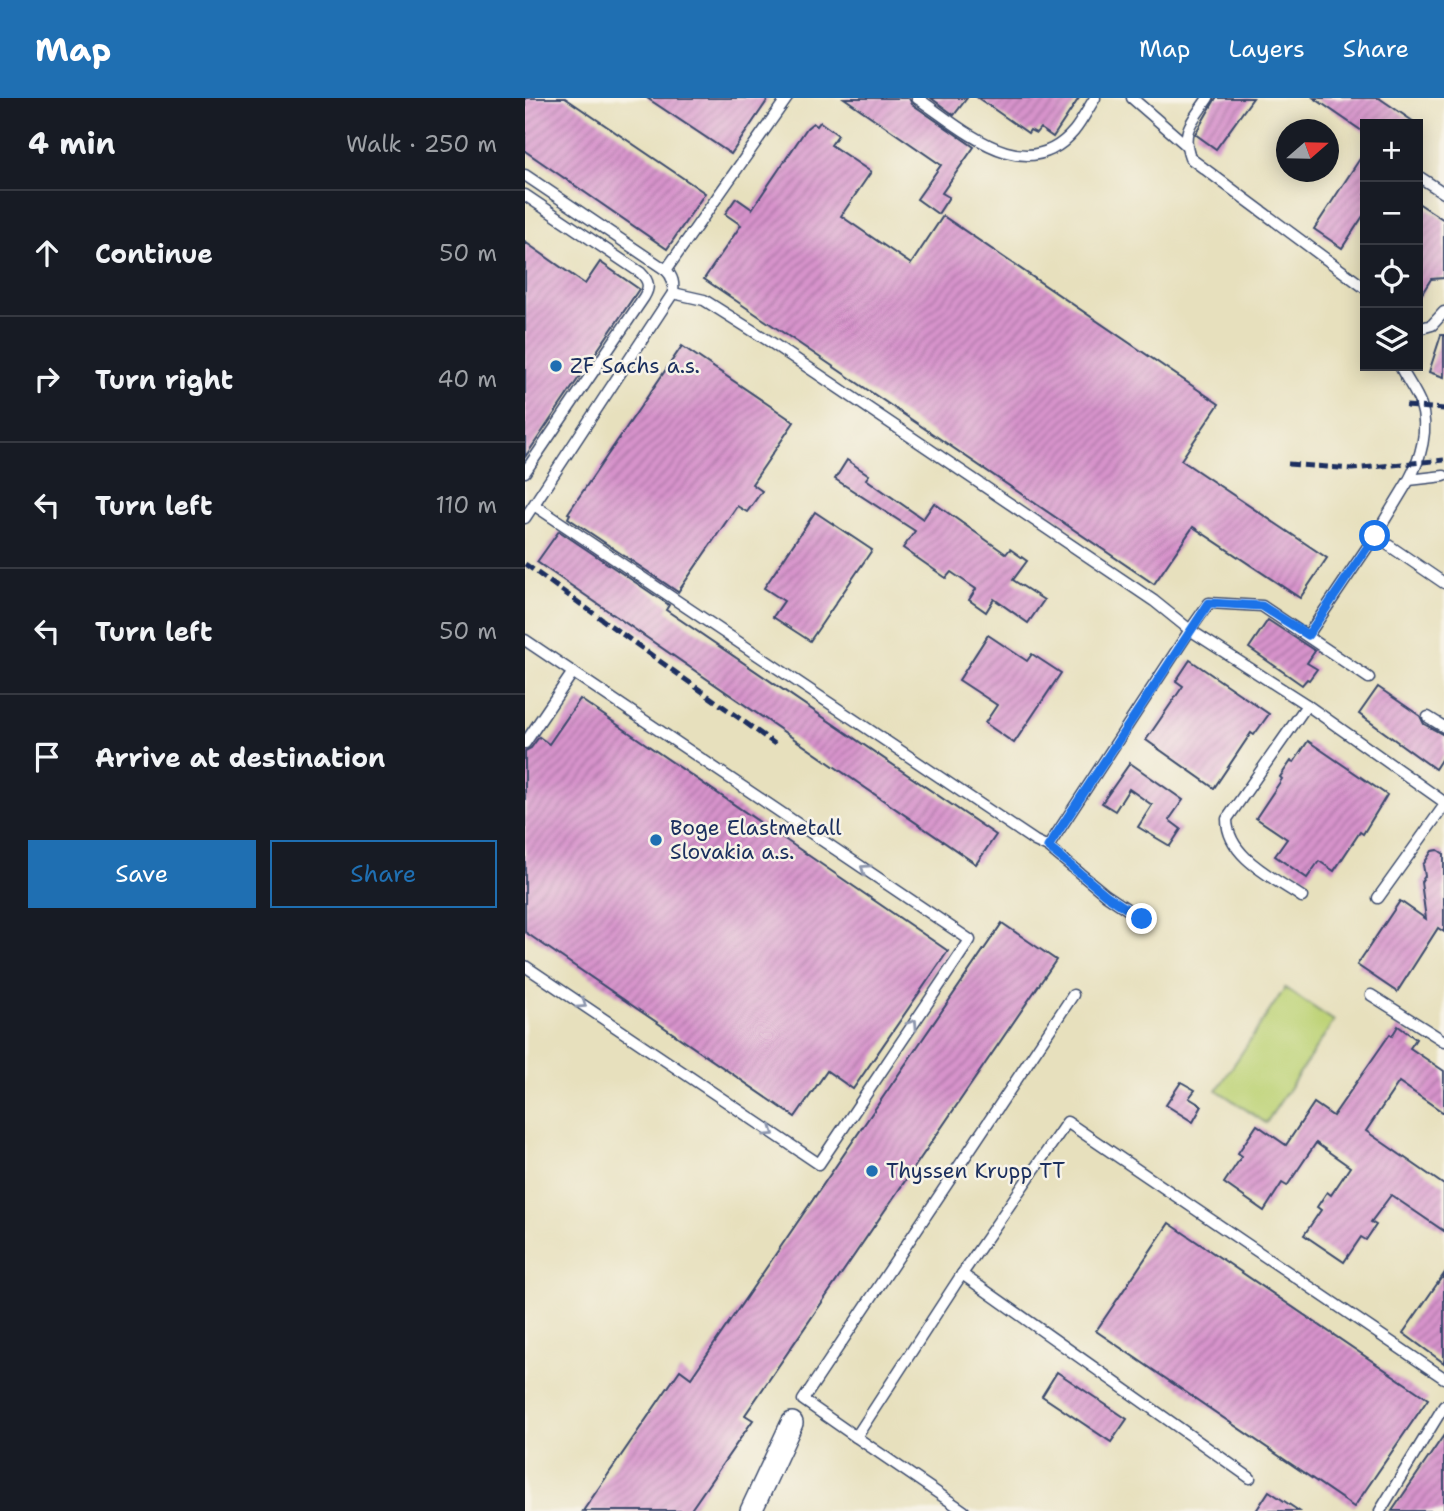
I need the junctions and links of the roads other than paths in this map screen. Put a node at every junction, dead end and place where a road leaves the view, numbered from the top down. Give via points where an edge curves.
1 (787, 98) edge
2 (917, 98) edge
3 (1095, 98) edge
4 (1132, 98) edge
5 (1208, 98) edge
6 (1185, 144) junction
7 (525, 175) edge
8 (1423, 179) edge
9 (1444, 193) edge
10 (525, 195) edge
11 (666, 270) junction
12 (1360, 284) edge
13 (673, 293) junction
14 (1444, 312) edge
15 (1423, 328) edge
16 (1403, 371) edge
17 (525, 472) edge
18 (1444, 476) edge
19 (1409, 480) junction
20 (534, 505) junction
21 (525, 517) edge
22 (1375, 536) junction
23 (1444, 583) edge
24 (1190, 630) junction
25 (1308, 635) junction
26 (525, 640) edge
27 (573, 672) junction
28 (1369, 678) dead end
29 (1307, 705) junction
30 (1428, 717) dead end
31 (1444, 727) edge
32 (525, 743) edge
33 (1444, 804) edge
34 (1048, 847) junction
35 (1302, 897) dead end
36 (1378, 898) dead end
37 (1142, 919) dead end
38 (525, 966) edge
39 (1073, 995) dead end
40 (1371, 995) dead end
41 (1444, 1041) edge
42 (962, 1274) junction
43 (1444, 1378) edge
44 (803, 1400) junction
45 (1444, 1406) edge
46 (792, 1423) joint
47 (856, 1437) junction
48 (1251, 1478) dead end
49 (751, 1511) edge
50 (964, 1511) edge
51 (1380, 1511) edge

1 - 11 lane
2 - 3 lane via 994,149 1029,156 1055,146 1074,131
4 - 6 lane
5 - 6 lane via 1187,130
6 - 12 lane via 1190,158
7 - 11 lane
8 - 9 lane
10 - 17 lane via 641,273 649,285
11 - 13 lane via 672,276
13 - 20 lane
13 - 24 lane via 704,300 769,341 1154,601
14 - 15 lane
16 - 19 lane via 1423,413 1422,446
18 - 19 lane
19 - 22 lane
20 - 21 lane
20 - 34 lane
22 - 23 lane
22 - 25 lane
24 - 25 lane via 1209,603 1262,606
24 - 29 lane
24 - 34 lane
25 - 28 lane
26 - 27 lane
27 - 32 lane
38 -> 27 lane via 819,1164 969,940
29 - 33 lane
29 - 35 lane via 1227,819 1235,848
30 - 31 lane
33 - 36 lane
34 - 37 lane
39 - 44 lane
40 - 41 lane
42 - 43 lane via 1067,1122
42 - 47 lane
42 - 48 lane
44 - 46 lane
44 - 47 lane
45 - 51 lane
46 - 49 street
47 - 50 lane

